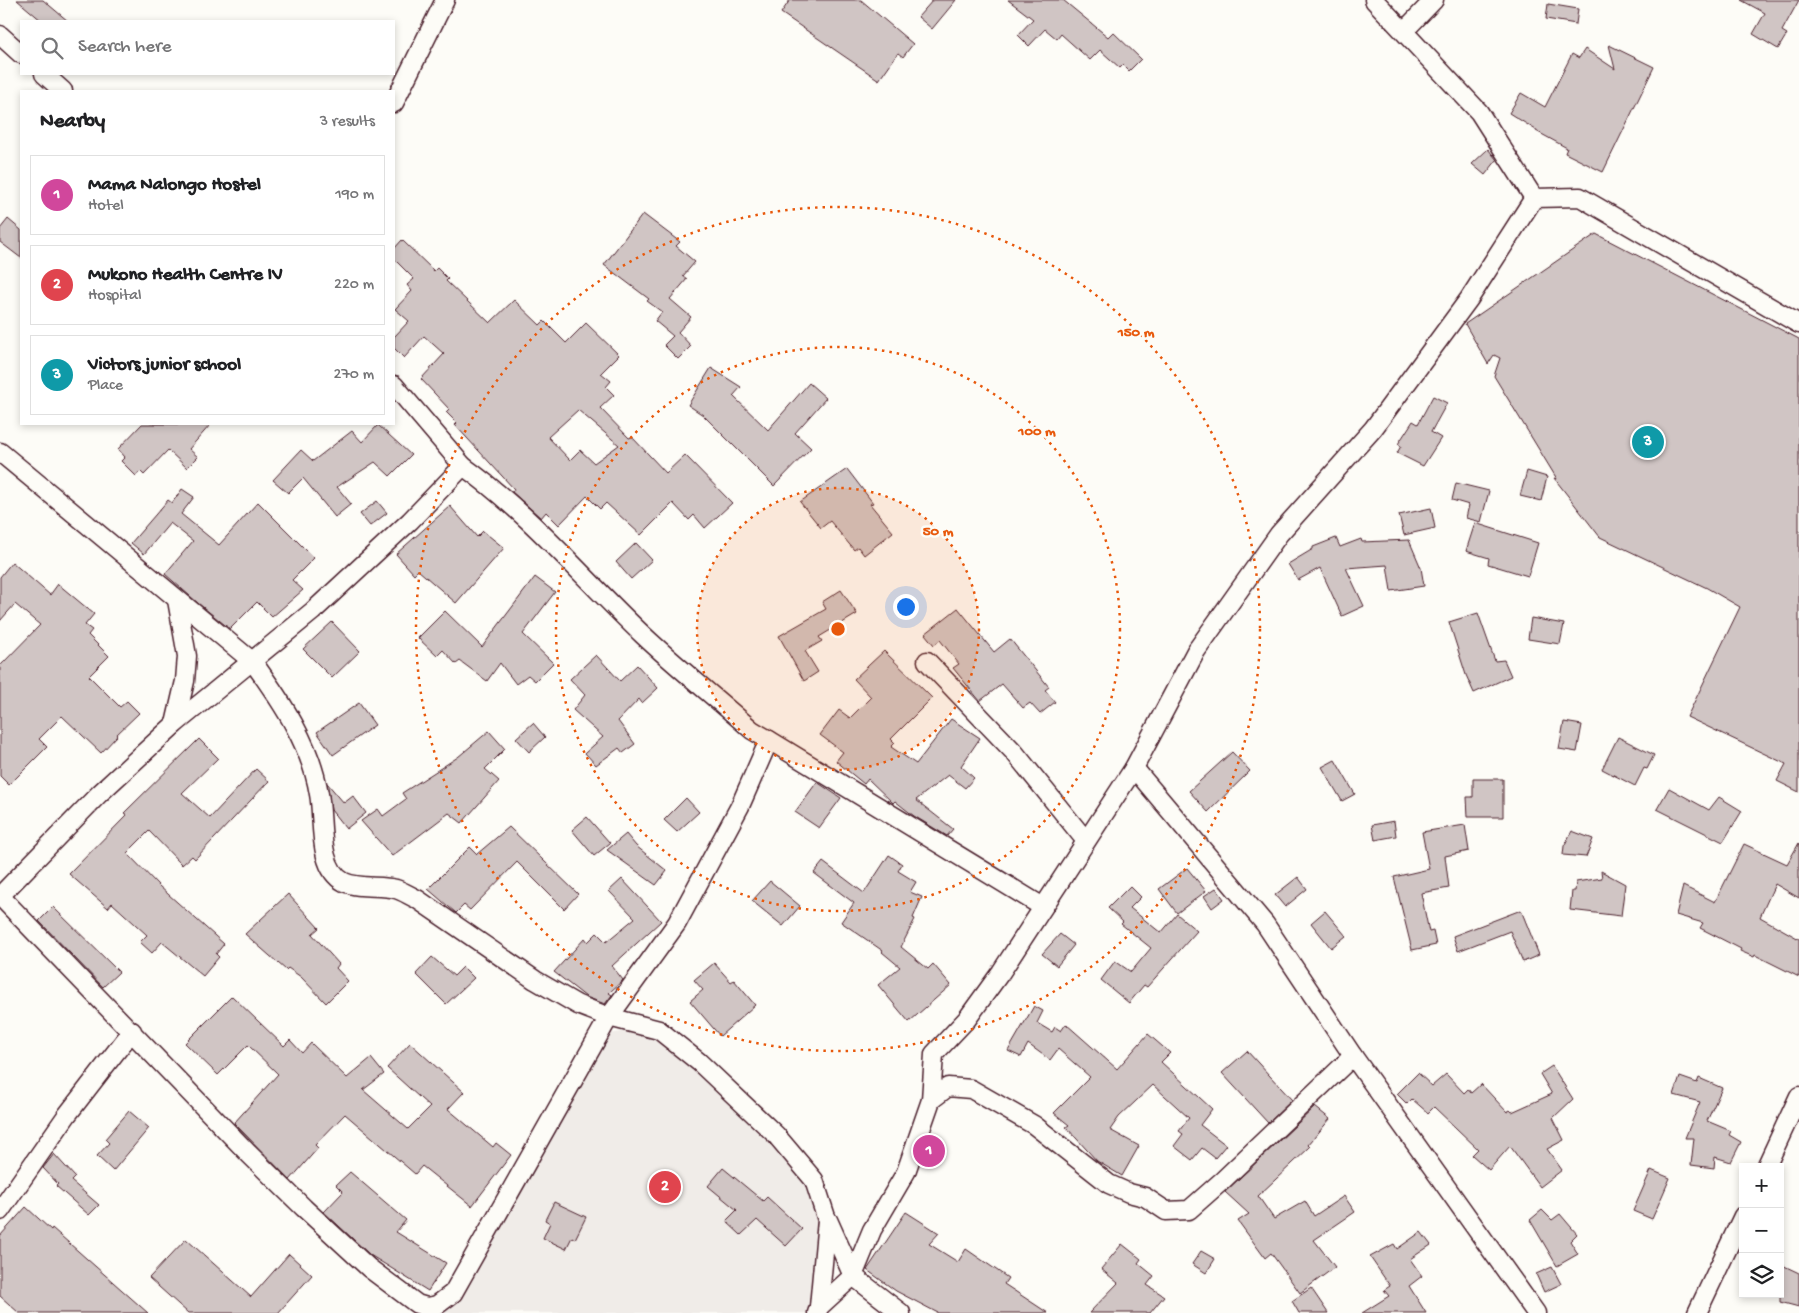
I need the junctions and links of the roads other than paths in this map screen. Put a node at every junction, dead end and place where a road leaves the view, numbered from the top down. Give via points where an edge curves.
1 (446, 0) edge
2 (1374, 0) edge
3 (1434, 0) edge
4 (1404, 30) junction
5 (0, 35) edge
6 (20, 53) edge
7 (45, 75) edge
8 (62, 90) edge
9 (395, 101) edge
10 (1534, 198) junction
11 (1799, 324) edge
12 (395, 386) edge
13 (0, 452) edge
14 (463, 466) junction
15 (177, 600) junction
16 (253, 662) junction
17 (927, 662) dead end
18 (175, 724) junction
19 (769, 740) junction
20 (1134, 768) junction
21 (1086, 841) junction
22 (0, 896) edge
23 (1043, 907) junction
24 (609, 1017) junction
25 (132, 1031) junction
26 (1353, 1056) junction
27 (1799, 1096) edge
28 (931, 1100) junction
29 (1768, 1163) edge
30 (0, 1211) edge
31 (827, 1220) junction
32 (1739, 1224) edge
33 (853, 1276) junction
34 (818, 1310) edge
35 (901, 1313) edge
36 (1536, 1313) edge
37 (1697, 1313) edge

1 - 9 street
2 - 4 street
3 - 4 street
4 - 10 street via 1479,112
5 - 6 street
7 - 8 street
10 - 11 street via 1580,197
10 - 20 street via 1469,300 1373,429 1279,534 1196,651
12 - 14 street
13 - 15 street
14 - 16 street via 313,611
14 - 19 street via 496,491 643,635 752,730
15 - 16 street
15 - 18 street via 187,656
16 - 18 street
16 - 24 street via 300,734 319,792 324,852 329,868 344,882 397,889 417,899 535,980 578,1005
17 - 21 street via 1014,752
18 - 22 street via 99,794
19 - 23 street
19 - 24 street via 740,806 677,923
20 - 21 street
20 - 26 street via 1265,924
21 - 23 street
22 - 25 street
23 - 28 street via 967,1019 934,1054
24 - 25 street via 453,1293 437,1305 428,1307 417,1304 369,1268 304,1208
24 - 31 street via 659,1030 699,1062 776,1135 814,1180
25 - 30 street via 67,1115
26 - 28 street via 1189,1210 1166,1211 1145,1196 1109,1184 1034,1125 971,1088 948,1087
26 - 36 street
27 - 29 street
28 - 33 street via 906,1172 872,1230
31 - 33 street
31 - 34 street
32 - 37 street
33 - 34 street
33 - 35 street

